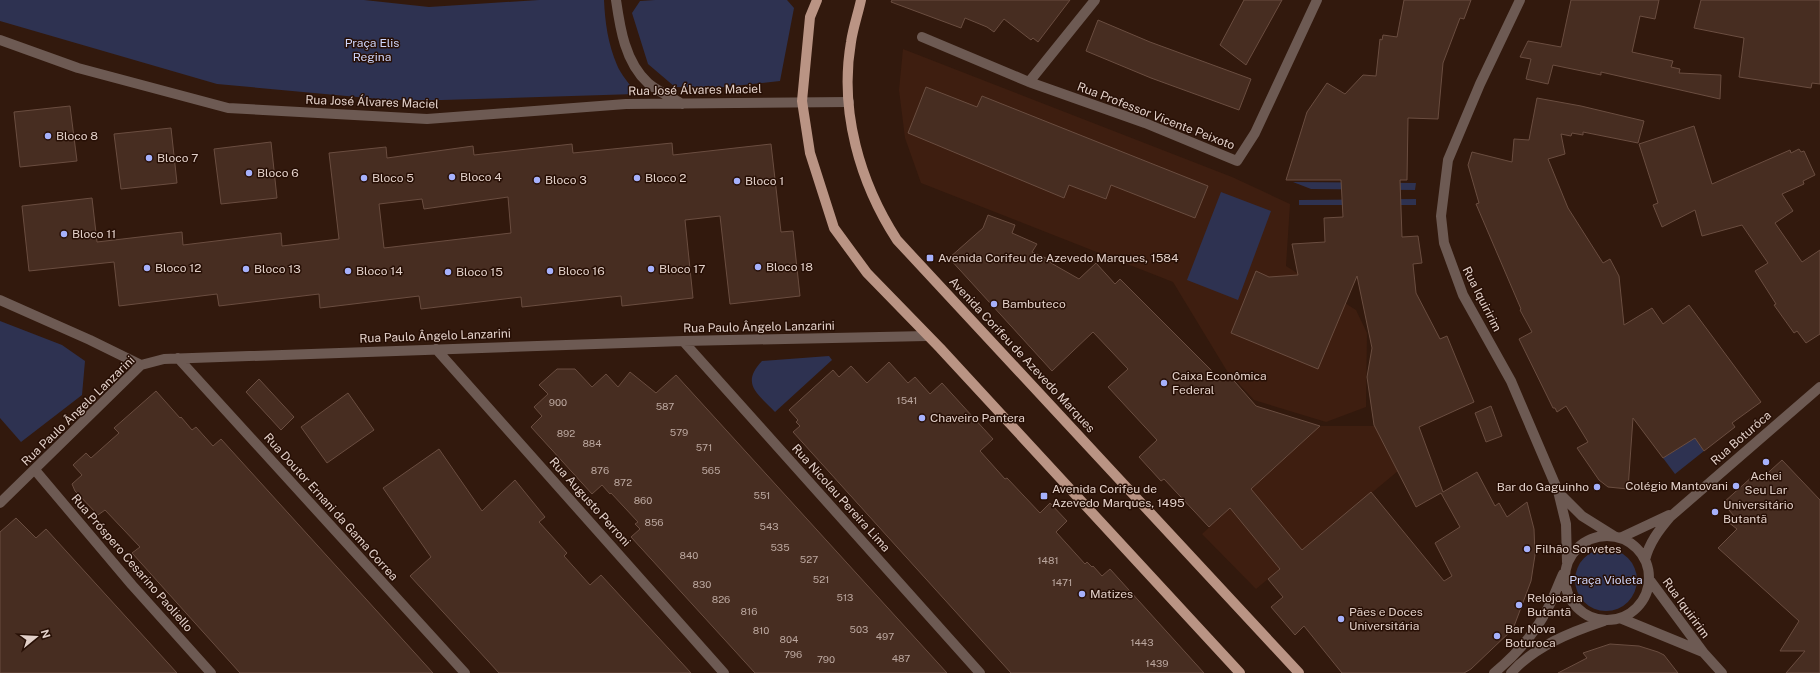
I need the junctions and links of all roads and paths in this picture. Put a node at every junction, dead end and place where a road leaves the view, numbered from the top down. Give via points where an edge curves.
1 (616, 0) edge
2 (817, 0) edge
3 (861, 0) edge
4 (1095, 0) edge
5 (1317, 0) edge
6 (1520, 0) edge
7 (922, 37) dead end
8 (0, 40) edge
9 (1029, 82) junction
10 (802, 101) junction
11 (849, 102) junction
12 (682, 104) junction
13 (0, 300) edge
14 (927, 336) junction
15 (683, 341) junction
16 (436, 349) junction
17 (178, 358) junction
18 (140, 365) junction
19 (1820, 387) edge
20 (35, 470) junction
21 (1558, 491) junction
22 (0, 503) edge
23 (1679, 508) junction
24 (1617, 537) junction
25 (1645, 560) junction
26 (1566, 566) junction
27 (1649, 579) junction
28 (1620, 618) junction
29 (1605, 621) junction
30 (1703, 652) junction
31 (1512, 667) edge
32 (211, 673) edge
33 (465, 673) edge
34 (724, 673) edge
35 (980, 673) edge
36 (1240, 673) edge
37 (1299, 673) edge
38 (1494, 673) edge
39 (1722, 673) edge

1 - 12 street via 620,29 633,63 648,83
2 - 10 main road via 810,17
3 - 11 main road, Avenida Corifeu de Azevedo Marques via 851,43
4 - 9 street
5 - 9 street, Rua Professor Vicente Peixoto via 1255,133 1238,161 1145,123
6 - 21 street, Rua Iquiririm via 1480,84 1448,160 1442,223 1444,243 1463,294 1511,381
7 - 9 street, Rua Professor Vicente Peixoto
8 - 12 street, Rua José Álvares Maciel via 78,68 228,108 426,119 626,104
10 - 11 street, Rua José Álvares Maciel
10 - 12 street, Rua José Álvares Maciel
10 - 14 main road via 810,153 834,228 868,274
11 - 37 main road, Avenida Corifeu de Azevedo Marques via 853,135 869,190 882,217 898,240
13 - 18 street
14 - 15 street, Rua Paulo Ângelo Lanzarini
14 - 36 main road
15 - 16 street, Rua Paulo Ângelo Lanzarini
15 - 35 street, Rua Nicolau Pereira Lima
16 - 17 street, Rua Paulo Ângelo Lanzarini
16 - 34 street, Rua Augusto Perroni
17 - 18 street, Rua Paulo Ângelo Lanzarini
17 - 33 street, Rua Doutor Ernani da Gama Correa
18 - 20 street, Rua Paulo Ângelo Lanzarini
19 - 23 street, Rua Boturóca
20 - 22 street, Rua Paulo Ângelo Lanzarini
20 - 32 street, Rua Próspero Cesarino Paoliello via 132,585
21 - 24 street, Rua Iquiririm via 1582,516
21 - 26 street, Rua Iquiririm via 1567,532
23 - 24 street, Rua Boturóca via 1650,524
23 - 25 street, Rua Boturóca via 1654,537
24 - 25 street via 1630,542
24 - 26 street via 1600,536 1586,541 1575,549
25 - 27 street
26 - 29 street via 1565,585 1569,599 1578,610 1590,618
26 - 31 street via 1546,610
27 - 28 street via 1647,592 1641,603 1632,612
27 - 30 street, Rua Iquiririm
28 - 29 street
28 - 30 street, Rua Iquiririm
29 - 31 street via 1556,640
30 - 39 street, Rua Iquiririm
31 - 38 street

